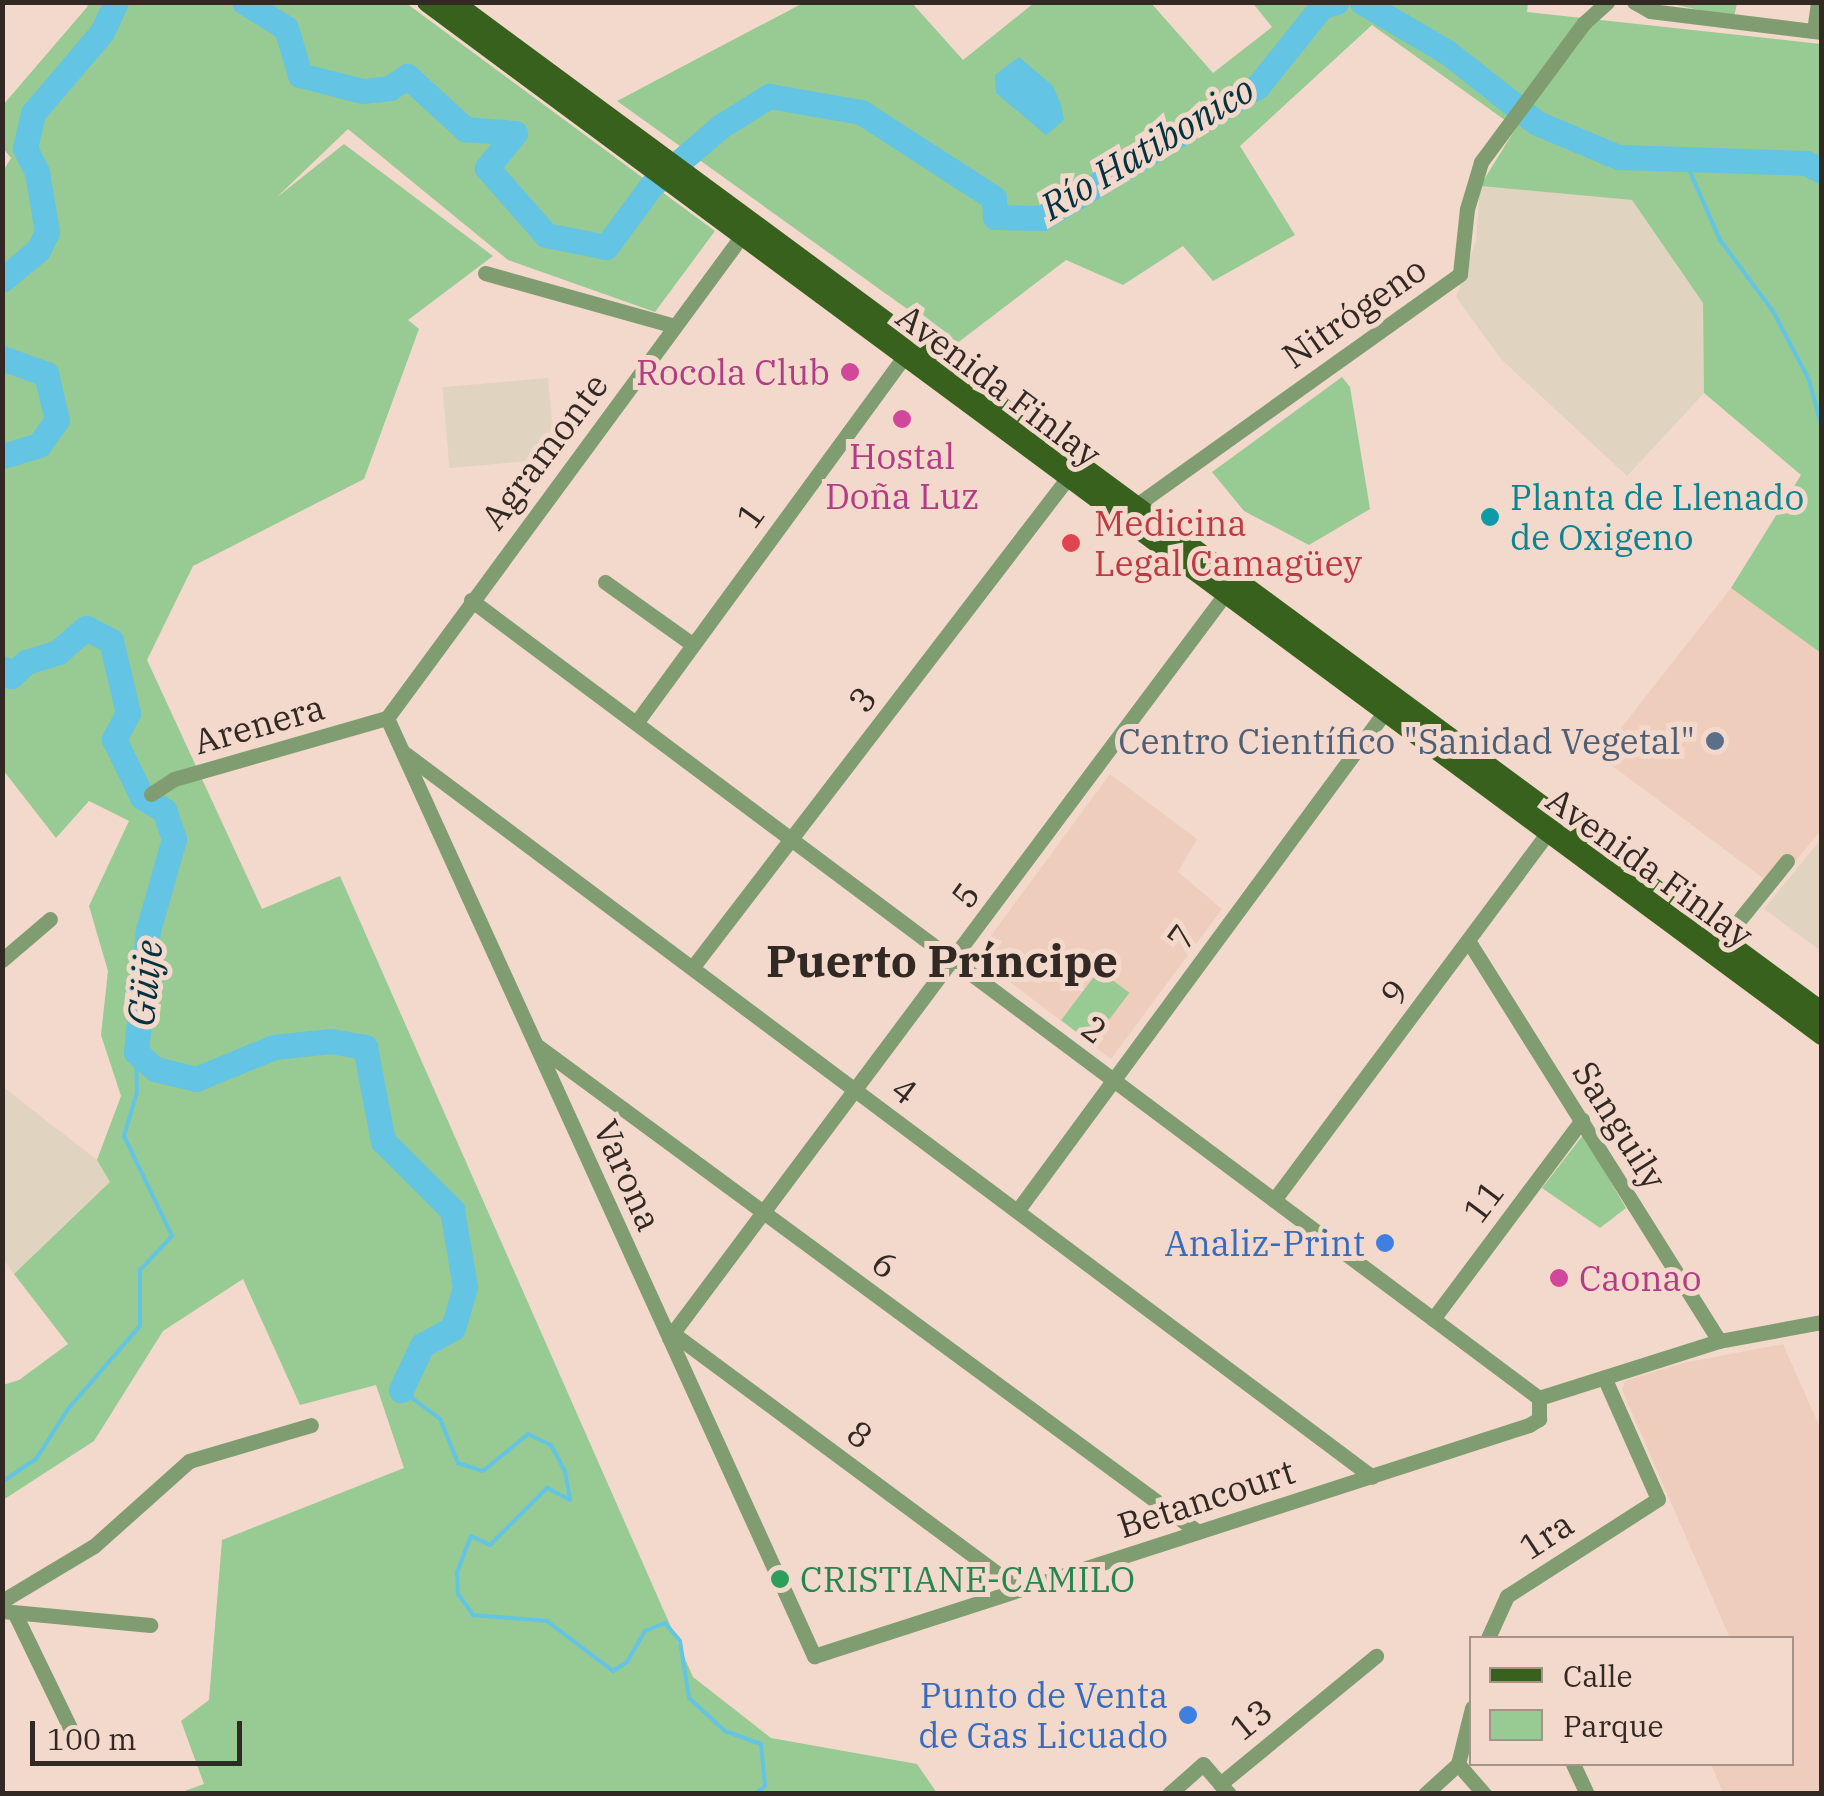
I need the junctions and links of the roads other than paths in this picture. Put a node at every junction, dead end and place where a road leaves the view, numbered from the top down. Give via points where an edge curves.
1 (427, 2) edge
2 (1608, 2) edge
3 (1634, 2) edge
4 (1818, 2) edge
5 (460, 9) edge
6 (1818, 31) edge
7 (747, 229) junction
8 (485, 273) dead end
9 (675, 326) junction
10 (909, 349) junction
11 (1074, 471) junction
12 (1127, 512) junction
13 (606, 582) dead end
14 (1230, 588) junction
15 (471, 600) junction
16 (692, 644) junction
17 (1390, 705) junction
18 (388, 718) junction
19 (636, 723) junction
20 (401, 750) junction
21 (150, 794) dead end
22 (1554, 826) junction
23 (793, 840) junction
24 (1787, 861) dead end
25 (50, 920) dead end
26 (1469, 942) junction
27 (1719, 945) junction
28 (2, 960) edge
29 (954, 960) junction
30 (692, 968) junction
31 (1822, 1012) edge
32 (1822, 1036) edge
33 (536, 1044) junction
34 (1114, 1080) junction
35 (857, 1091) junction
36 (1582, 1120) junction
37 (1274, 1200) junction
38 (1017, 1211) junction
39 (765, 1213) junction
40 (1433, 1318) junction
41 (1822, 1322) edge
42 (669, 1332) junction
43 (1718, 1340) junction
44 (1604, 1376) junction
45 (1539, 1398) junction
46 (312, 1425) dead end
47 (1372, 1477) junction
48 (1198, 1532) junction
49 (1020, 1589) junction
50 (2, 1601) edge
51 (9, 1613) edge
52 (150, 1625) dead end
53 (1489, 1636) edge
54 (814, 1656) joint
55 (1376, 1656) dead end
56 (1469, 1720) edge
57 (70, 1728) dead end
58 (1458, 1764) junction
59 (1574, 1766) edge
60 (1224, 1789) edge
61 (1169, 1794) edge
62 (1425, 1794) edge
63 (1484, 1794) edge
64 (1587, 1794) edge

1 - 5 main road, Avenida Finlay
2 - 12 street, Nitrógeno via 1584,22 1482,162 1467,209 1460,274
3 - 6 street via 1650,11
4 - 6 street
5 - 7 main road, Avenida Finlay
7 - 9 street, Agramonte
7 - 10 main road, Avenida Finlay
8 - 9 street
9 - 15 street, Agramonte
10 - 11 main road, Avenida Finlay
10 - 16 street, 1
11 - 12 main road, Avenida Finlay
11 - 23 street, 3
12 - 14 main road, Avenida Finlay
13 - 16 street
14 - 17 main road, Avenida Finlay
14 - 29 street, 5
15 - 18 street, Agramonte
15 - 19 street, 2
16 - 19 street, 1
17 - 22 main road, Avenida Finlay
17 - 34 street, 7
18 - 20 street, Varona
18 - 21 street, Arenera via 174,779
19 - 23 street, 2
20 - 30 street, 4
20 - 33 street, Varona
22 - 26 street, 9
22 - 27 main road, Avenida Finlay
23 - 29 street, 2
23 - 30 street, 3
24 - 27 street
25 - 28 street
26 - 36 street, Sanguily
26 - 37 street, 9
27 - 31 main road, Avenida Finlay
27 - 32 main road, Avenida Finlay
29 - 34 street, 2
29 - 35 street, 5
30 - 35 street, 4
33 - 39 street, 6
33 - 42 street, Varona
34 - 37 street, 2
34 - 38 street, 7
35 - 38 street, 4
35 - 39 street, 5
36 - 40 street, 11
36 - 43 street, Sanguily
37 - 40 street, 2
38 - 47 street, 4
39 - 42 street, 5
39 - 48 street, 6
40 - 45 street, 2
41 - 43 street
42 - 49 street, 8
42 - 54 street, Varona
43 - 44 street
44 - 45 street
44 - 53 street, 1ra via 1658,1499 1506,1596
45 - 47 street, Betancourt via 1538,1419 1529,1425
46 - 50 street via 189,1461 94,1546
47 - 48 street, Betancourt
48 - 49 street, Betancourt
49 - 54 street, Betancourt
51 - 52 street
51 - 57 street
55 - 60 street, 13
56 - 58 street
58 - 62 street
58 - 63 street
59 - 64 street
60 - 61 street, 13 via 1203,1764

